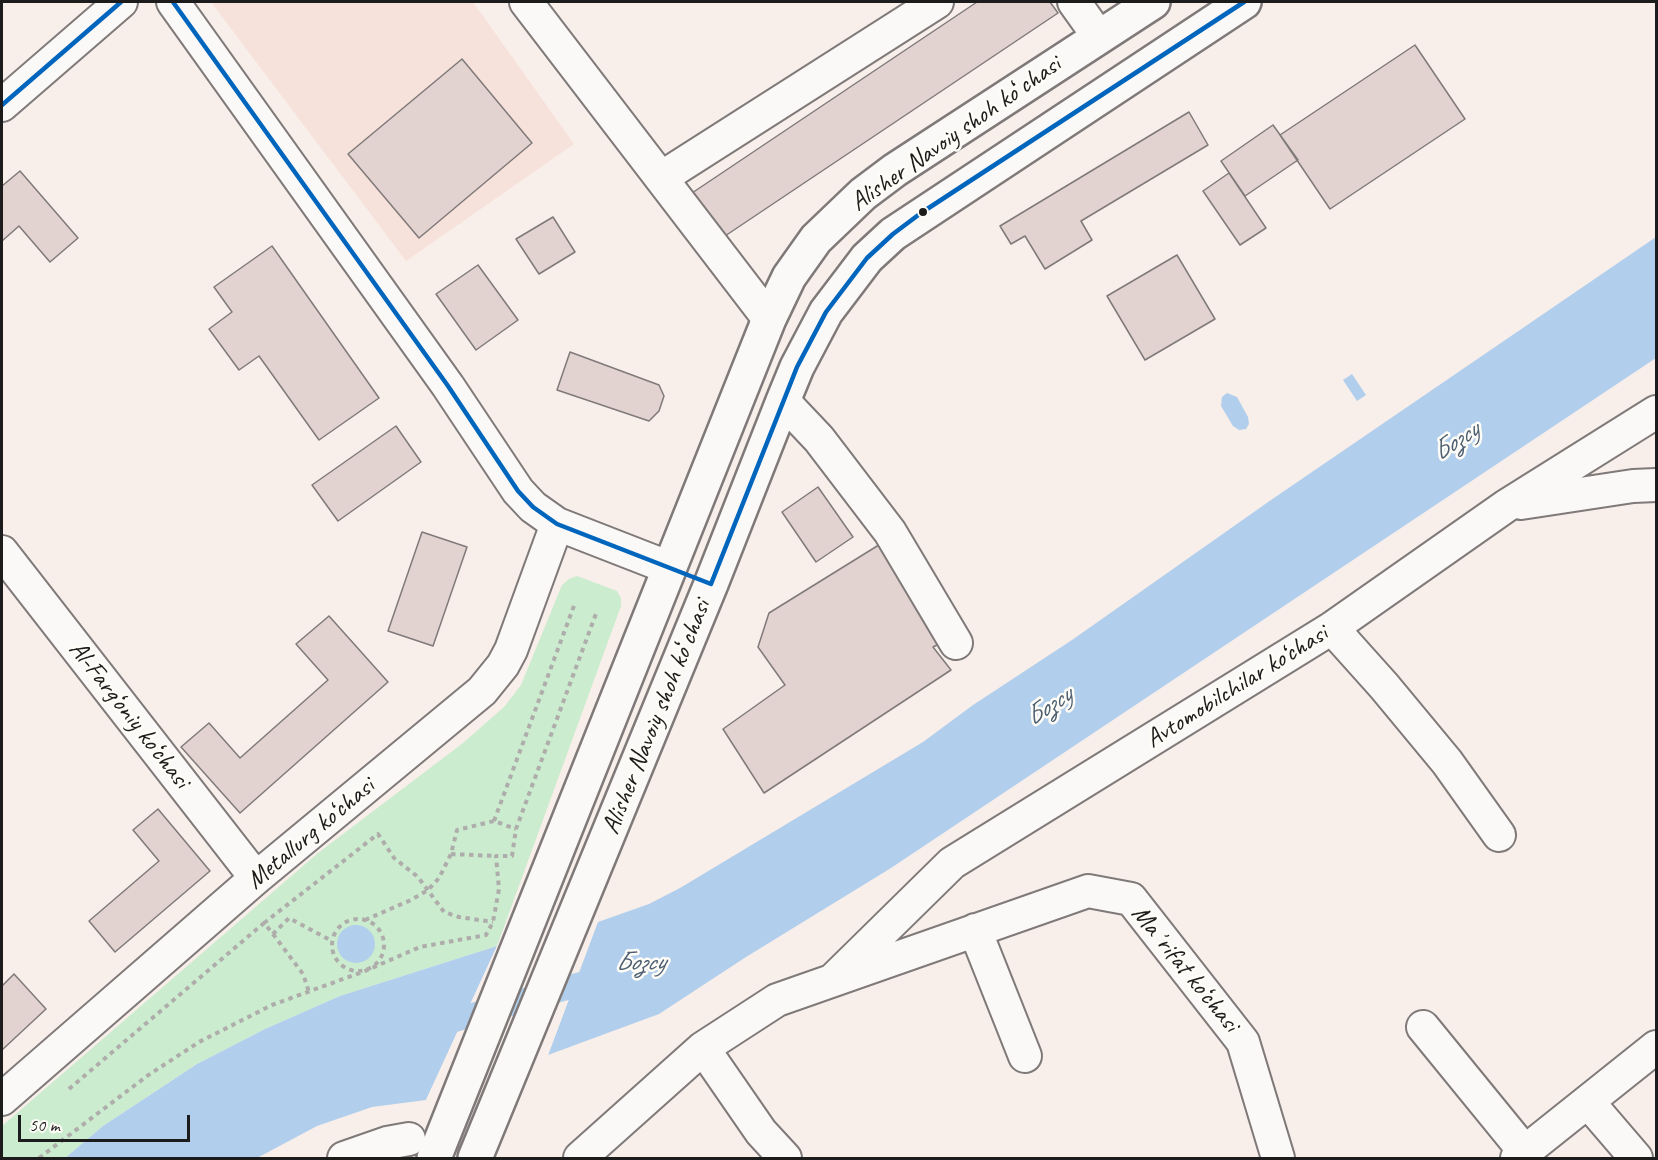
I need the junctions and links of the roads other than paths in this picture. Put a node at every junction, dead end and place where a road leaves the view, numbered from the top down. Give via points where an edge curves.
1 (121, 2) edge
2 (173, 2) edge
3 (526, 2) edge
4 (937, 2) edge
5 (1074, 2) edge
6 (1153, 2) edge
7 (1244, 2) edge
8 (1099, 37) junction
9 (2, 105) edge
10 (661, 178) junction
11 (769, 319) junction
12 (783, 401) junction
13 (1656, 412) edge
14 (1656, 485) edge
15 (1506, 506) junction
16 (557, 524) junction
17 (2, 552) edge
18 (670, 568) junction
19 (711, 584) junction
20 (1332, 628) junction
21 (956, 643) dead end
22 (1499, 835) dead end
23 (256, 878) junction
24 (975, 930) junction
25 (833, 980) junction
26 (1423, 1027) dead end
27 (1656, 1047) edge
28 (703, 1048) junction
29 (1025, 1056) dead end
30 (2, 1099) edge
31 (1588, 1102) junction
32 (422, 1149) edge
33 (1521, 1155) edge
34 (344, 1158) edge
35 (475, 1158) edge
36 (580, 1158) edge
37 (785, 1158) edge
38 (1278, 1158) edge
39 (1636, 1158) edge

1 - 9 street
2 - 16 street via 448,386 518,491
3 - 10 street
4 - 10 street
5 - 8 street
6 - 8 main road, Alisher Navoiy shoh koʻchasi
7 - 12 main road, Alisher Navoiy shoh koʻchasi via 893,234 867,258 826,312
8 - 11 main road, Alisher Navoiy shoh koʻchasi via 863,194 801,258
10 - 11 street
11 - 18 main road, Alisher Navoiy shoh koʻchasi
12 - 19 main road, Alisher Navoiy shoh koʻchasi
12 - 21 street via 819,439 890,532
13 - 15 street, Avtomobilchilar ko‘chasi
14 - 15 street
15 - 20 street, Avtomobilchilar ko‘chasi
16 - 18 street
16 - 23 street, Metallurg ko‘chasi via 511,650 493,679 471,702
17 - 23 street, Al-Farg‘oniy ko‘chasi
18 - 19 main road
18 - 32 main road, Alisher Navoiy shoh koʻchasi via 460,1094
19 - 35 main road, Alisher Navoiy shoh koʻchasi
20 - 22 street via 1447,762
20 - 25 street, Avtomobilchilar ko‘chasi via 952,863
23 - 30 street, Metallurg ko‘chasi
24 - 25 street, Maʼrifat ko‘chasi
24 - 29 street
24 - 38 street, Maʼrifat ko‘chasi via 1088,891 1131,899 1244,1042
25 - 28 street, Maʼrifat ko‘chasi via 777,999
26 - 33 street
27 - 31 street
28 - 36 street, Maʼrifat ko‘chasi
28 - 37 street via 761,1132
31 - 33 street
31 - 39 street
32 - 34 street via 387,1143

